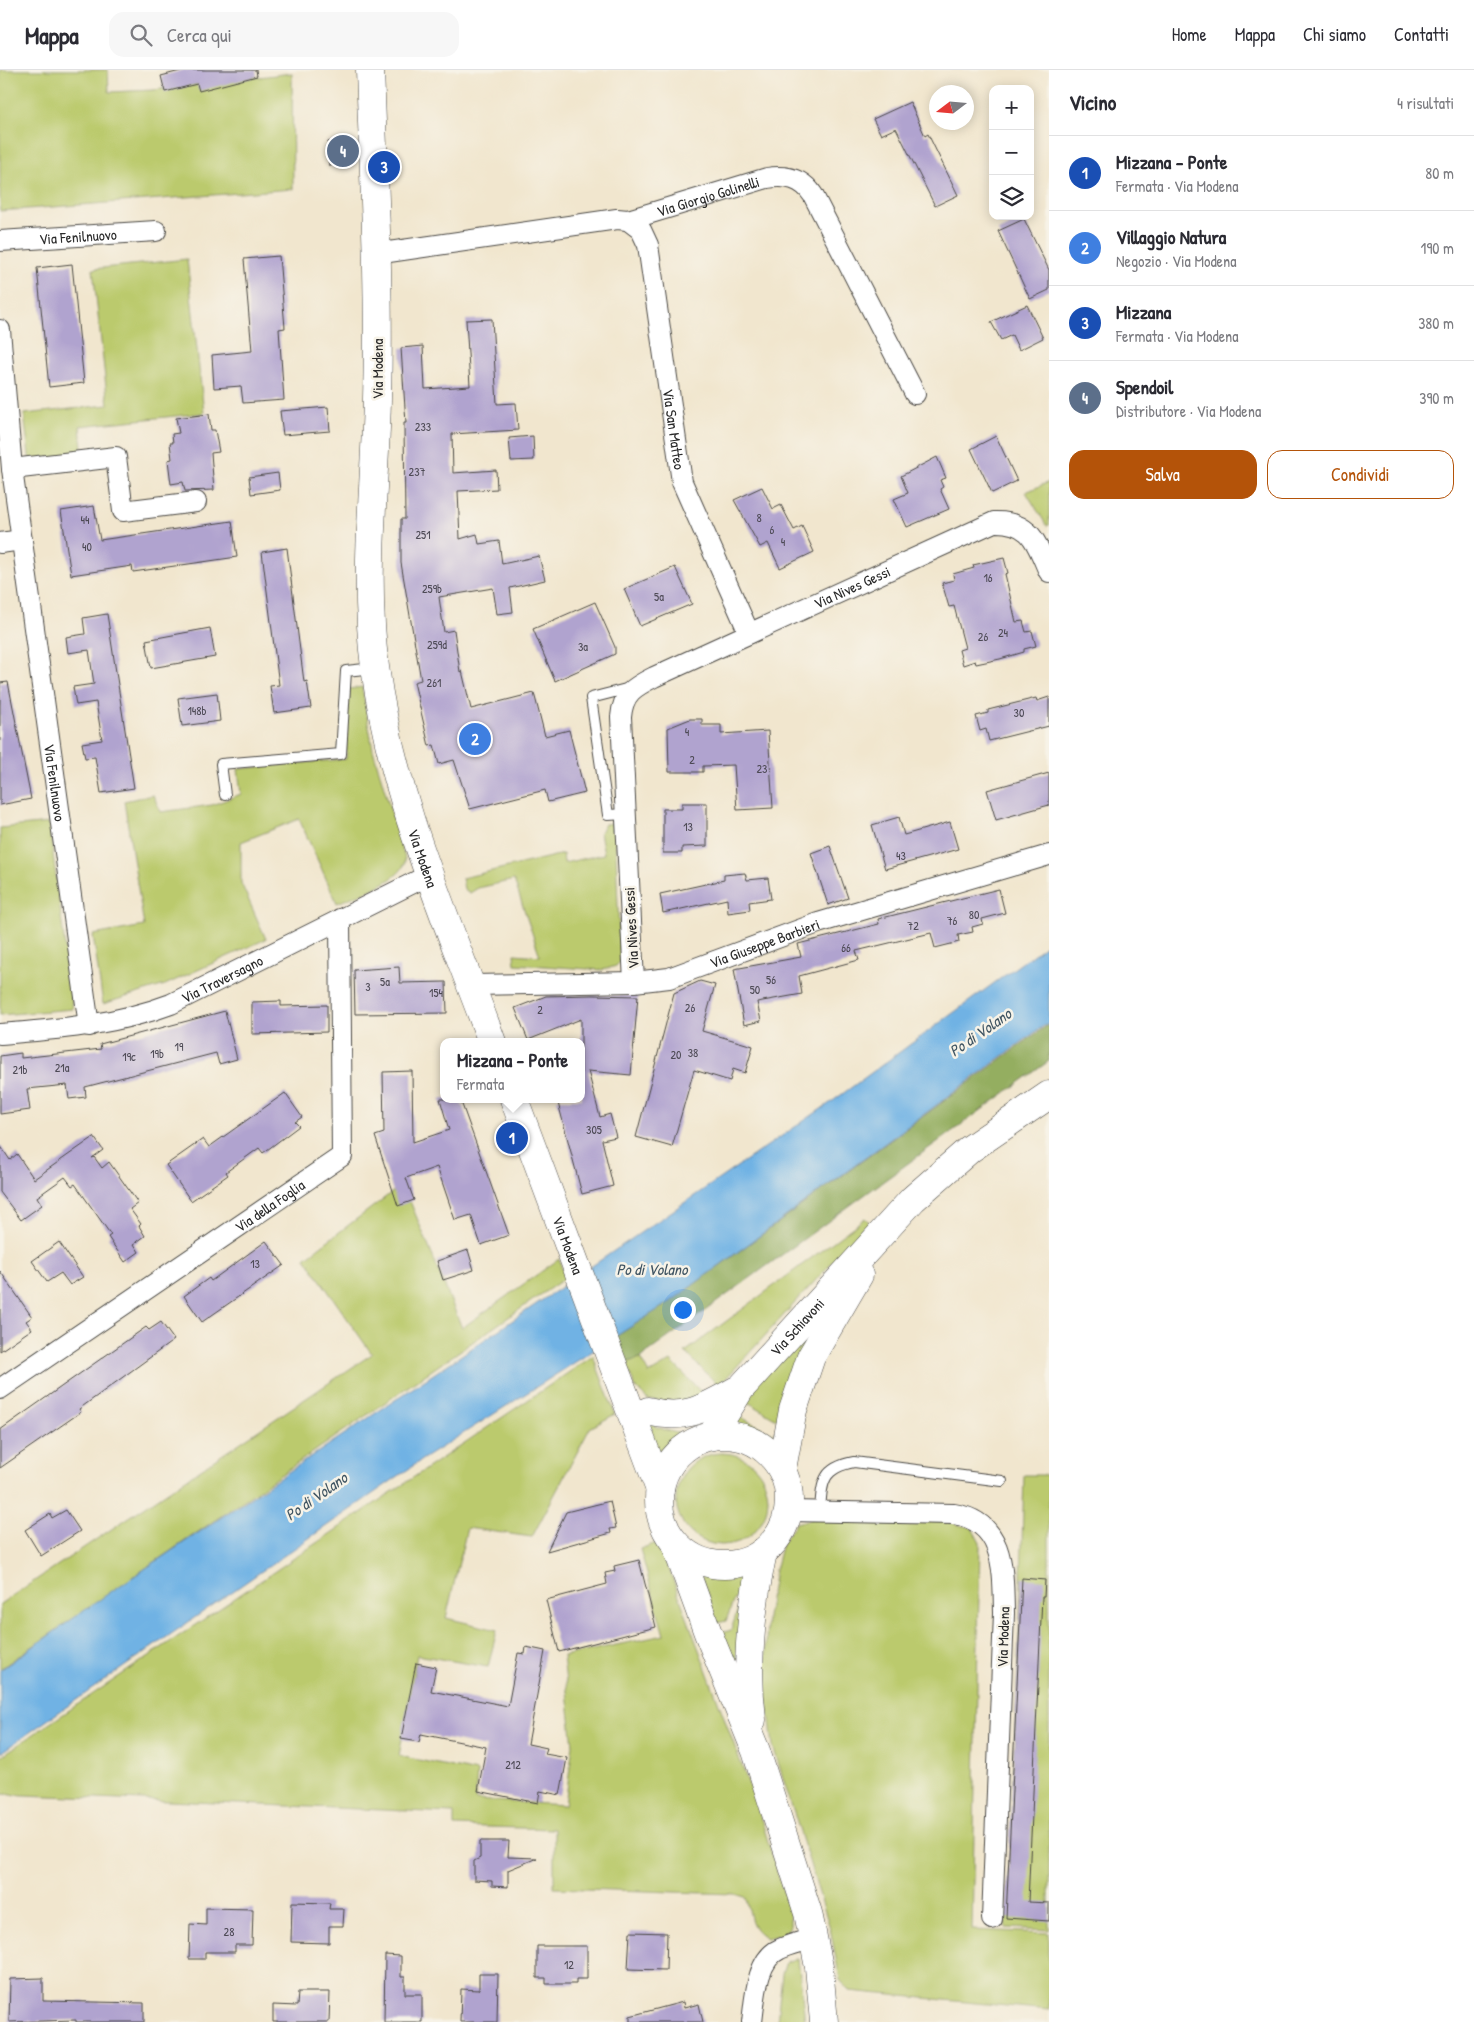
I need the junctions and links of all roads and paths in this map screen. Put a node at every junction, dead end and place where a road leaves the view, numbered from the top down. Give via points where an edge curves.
1 (370, 70) edge
2 (628, 220) junction
3 (156, 231) dead end
4 (0, 241) edge
5 (375, 254) junction
6 (0, 330) edge
7 (916, 394) dead end
8 (12, 469) junction
9 (196, 502) dead end
10 (22, 540) junction
11 (0, 542) edge
12 (1049, 572) edge
13 (749, 633) junction
14 (375, 668) junction
15 (634, 687) junction
16 (225, 795) dead end
17 (626, 814) junction
18 (1049, 855) edge
19 (429, 875) junction
20 (340, 919) junction
21 (634, 982) junction
22 (472, 985) junction
23 (89, 1026) junction
24 (0, 1034) edge
25 (491, 1038) edge
26 (1049, 1095) edge
27 (515, 1103) edge
28 (890, 1225) junction
29 (618, 1379) junction
30 (1, 1387) edge
31 (741, 1388) junction
32 (648, 1411) junction
33 (706, 1437) junction
34 (782, 1470) junction
35 (1002, 1481) dead end
36 (660, 1490) junction
37 (788, 1511) junction
38 (820, 1511) junction
39 (675, 1543) junction
40 (763, 1552) junction
41 (756, 1751) junction
42 (992, 1919) dead end
43 (814, 1938) junction
44 (752, 2022) edge
45 (824, 2022) edge

1 - 5 main road, Via Modena
2 - 5 street, Via Giorgio Golinelli
2 - 7 street, Via Giorgio Golinelli via 767,178 787,177 802,182 813,195
2 - 13 street, Via San Matteo via 641,230 648,245 682,482
3 - 4 street, Via Fenilnuovo
5 - 14 main road, Via Modena via 377,397 370,592
6 - 8 street, Via Fenilnuovo
8 - 9 street via 116,457 123,512
8 - 10 street, Via Fenilnuovo
10 - 11 street
10 - 23 street, Via Fenilnuovo
12 - 13 street, Via Nives Gessi via 1029,532 1013,523 994,522
13 - 15 street, Via Nives Gessi
14 - 16 lane via 346,671 341,754 221,764
14 - 19 main road, Via Modena via 390,754
15 - 17 street, Via Nives Gessi via 624,700 621,717
15 - 17 lane, Via Nives Gessi via 591,698 608,816
17 - 21 street, Via Nives Gessi
18 - 21 street, Via Giuseppe Barbieri via 818,923 679,975
19 - 20 street, Via Traversagno
19 - 22 main road, Via Modena
20 - 23 street, Via Traversagno via 171,1004 148,1013
20 - 30 street, Via della Foglia via 342,1156
21 - 22 street, Via Giuseppe Barbieri
22 - 25 main road, Via Modena
23 - 24 street, Via Traversagno
26 - 28 main road, Via Schiavoni via 946,1169 913,1198
27 - 29 main road, Via Modena
28 - 31 main road, Via Schiavoni
28 - 34 main road, Via Schiavoni via 811,1356 793,1410
29 - 32 main road, Via Modena
29 - 36 main road, Via Modena
31 - 32 main road, Via Modena via 687,1415
31 - 33 main road, Via Schiavoni
32 - 33 main road, Via Modena via 660,1420
33 - 34 main road, Via Modena via 733,1435 752,1441 768,1452
33 - 36 main road, Via Modena via 680,1451 665,1472
34 - 37 main road, Via Modena via 788,1488
35 - 38 lane via 854,1462 834,1468 824,1478
36 - 39 main road, Via Modena via 661,1518
37 - 38 street, Via Modena
37 - 40 main road, Via Modena via 780,1533
38 - 42 street, Via Modena via 965,1515 984,1526 995,1542 1002,1570 1004,1613
39 - 40 main road, Via Modena via 696,1559 719,1565 742,1562
39 - 41 main road, Via Modena
40 - 41 main road, Via Modena via 753,1605 749,1654 750,1703
41 - 43 main road, Via Modena
43 - 44 street via 778,1949 766,1960
43 - 45 main road, Via Modena

